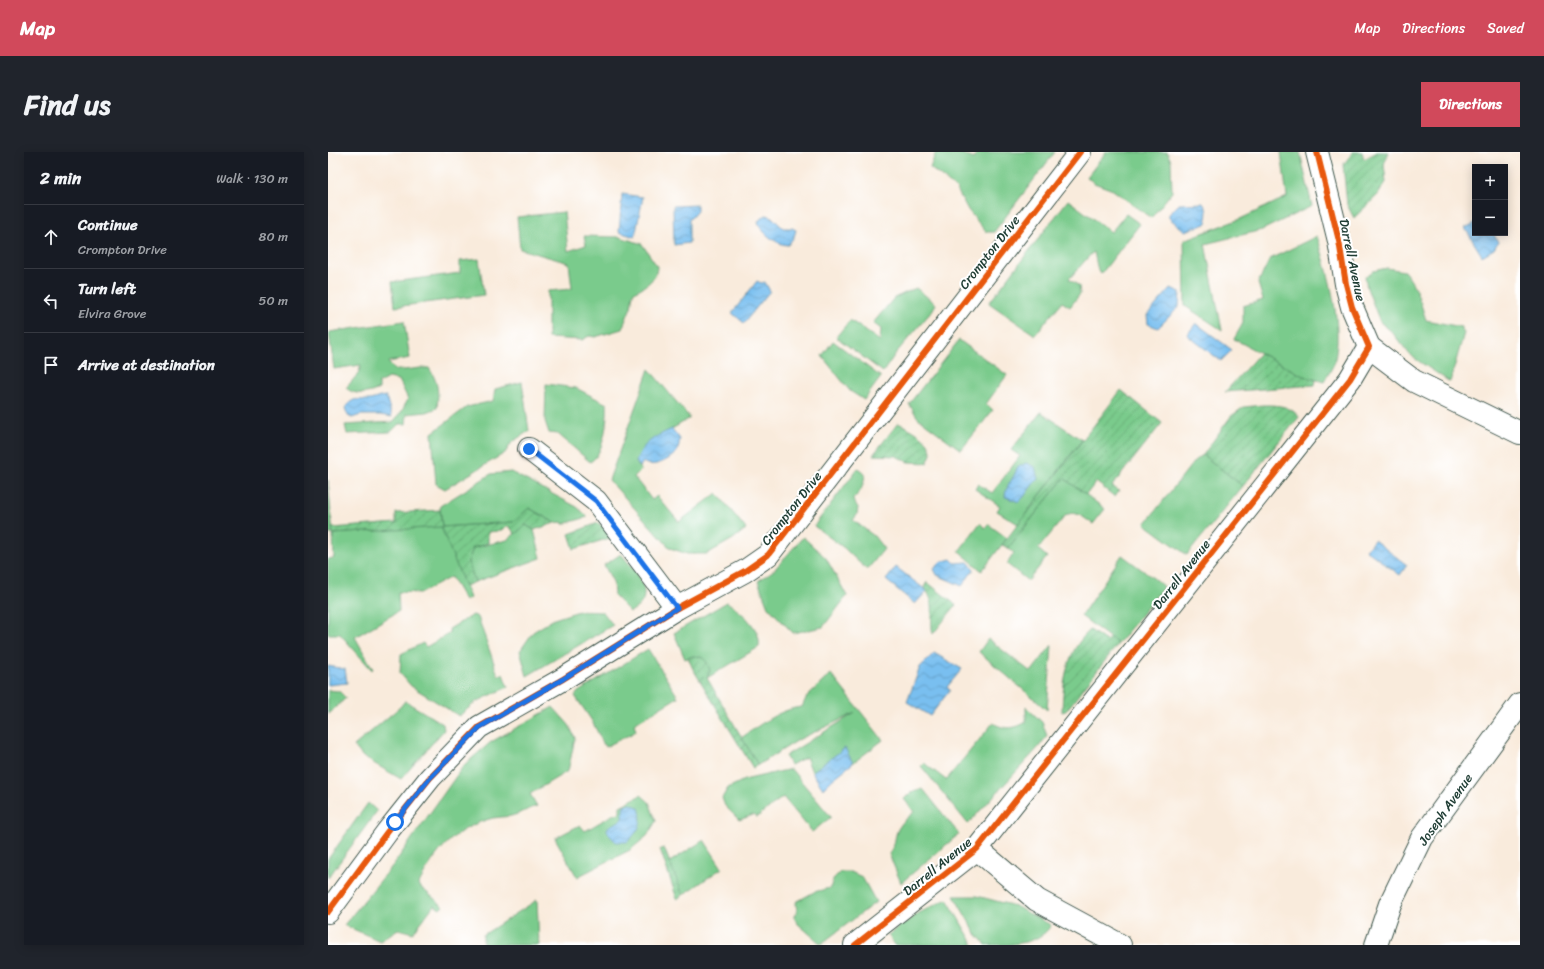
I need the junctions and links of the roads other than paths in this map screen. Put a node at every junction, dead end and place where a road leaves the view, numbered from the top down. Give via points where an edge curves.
1 (1080, 152) edge
2 (1318, 152) edge
3 (1369, 347) junction
4 (1520, 433) edge
5 (529, 449) dead end
6 (677, 608) junction
7 (1520, 704) edge
8 (977, 849) junction
9 (328, 912) edge
10 (855, 945) edge
11 (1120, 945) edge
12 (1376, 945) edge

1 - 6 street, Crompton Drive via 768,555 745,571
2 - 3 street, Darrell Avenue via 1349,296
3 - 4 street via 1414,381
3 - 8 street, Darrell Avenue via 1350,379
5 - 6 street via 596,501
6 - 9 street, Crompton Drive via 480,727 430,778
7 - 12 street, Joseph Avenue via 1422,838 1390,904
8 - 10 street, Darrell Avenue
8 - 11 street via 1037,900

